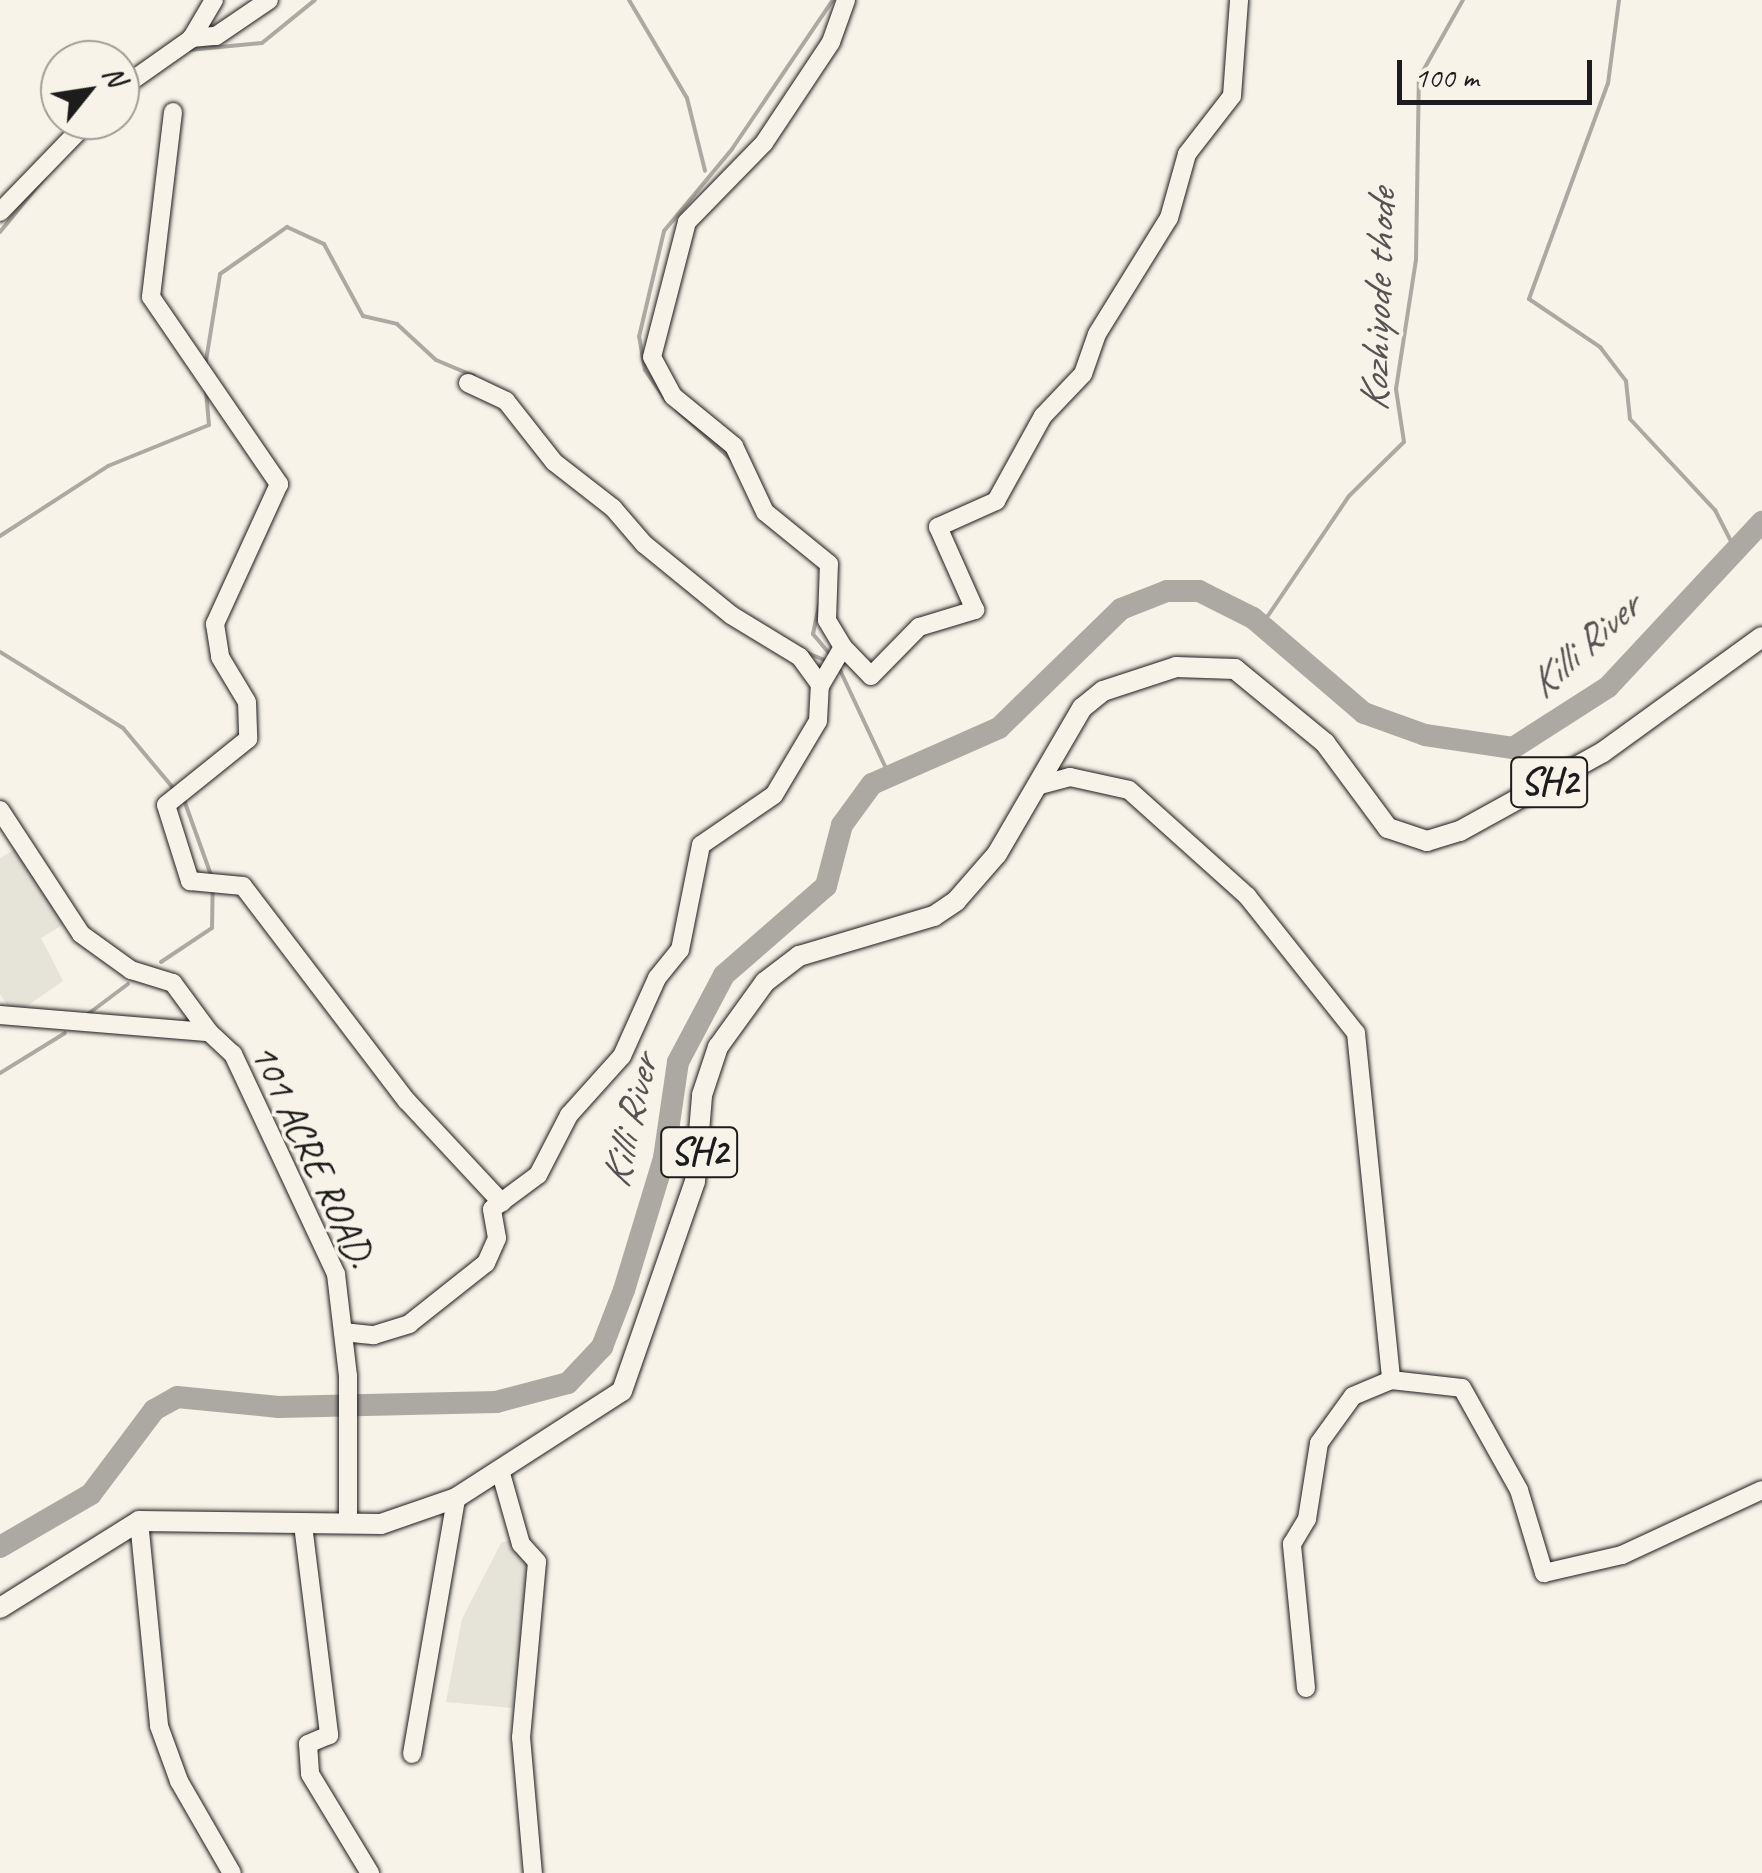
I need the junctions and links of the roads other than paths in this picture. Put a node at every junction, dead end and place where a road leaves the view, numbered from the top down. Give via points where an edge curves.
1 (214, 0) edge
2 (269, 0) edge
3 (846, 0) edge
4 (1239, 0) edge
5 (195, 38) junction
6 (140, 75) edge
7 (173, 112) dead end
8 (70, 140) edge
9 (0, 212) edge
10 (468, 384) dead end
11 (1762, 637) edge
12 (838, 659) junction
13 (820, 685) junction
14 (1040, 785) junction
15 (0, 810) edge
16 (0, 1015) edge
17 (209, 1032) junction
18 (502, 1203) junction
19 (344, 1332) junction
20 (1391, 1380) junction
21 (500, 1470) junction
22 (1762, 1490) edge
23 (456, 1498) junction
24 (139, 1522) junction
25 (348, 1524) junction
26 (303, 1525) junction
27 (0, 1608) edge
28 (1306, 1688) dead end
29 (412, 1754) dead end
30 (232, 1873) edge
31 (370, 1873) edge
32 (534, 1873) edge

1 - 5 street
2 - 5 street
3 - 12 street via 832,42 764,143 687,222 652,356 673,396 734,446 765,512 829,564 826,620
4 - 12 street via 1232,96 1184,162 1167,222 1097,334 1083,374 1042,416 996,501 938,527 974,610 919,627 876,674
5 - 6 street
7 - 18 street via 151,298 279,484 216,624 220,657 246,702 248,739 166,804 190,881 244,886 407,1101
8 - 9 street
10 - 13 street via 506,401 554,462 614,508 644,544 731,615 800,657
11 - 14 main road, SH2 via 1603,752 1460,831 1428,841 1388,828 1325,743 1234,669 1176,667 1103,690 1082,708
12 - 13 street
13 - 18 street via 818,721 789,778 761,807 701,846 680,950 657,978 622,1056 569,1116 538,1175
14 - 20 street via 1070,777 1129,790 1247,896 1356,1033
14 - 21 main road, SH2 via 956,902 934,916 800,956 766,982 707,1072 695,1181 638,1364 622,1391
15 - 17 street via 72,923 105,956 179,988
16 - 17 street, 101 ACRE ROAD.
17 - 19 street, 101 ACRE ROAD. via 233,1054 313,1221 336,1274
18 - 19 street via 492,1210 493,1251 447,1300 395,1329
19 - 25 street, 101 ACRE ROAD.
20 - 22 street via 1462,1388 1519,1490 1544,1574 1622,1555
20 - 28 street via 1338,1409 1319,1442 1306,1518 1292,1544
21 - 23 main road, SH2
21 - 32 street via 520,1544 537,1562 521,1737
23 - 25 main road, SH2 via 381,1524
23 - 29 street
24 - 26 main road, SH2
24 - 27 main road
24 - 30 street via 159,1726 179,1781
25 - 26 main road, SH2
26 - 31 street via 329,1735 308,1744 310,1774

